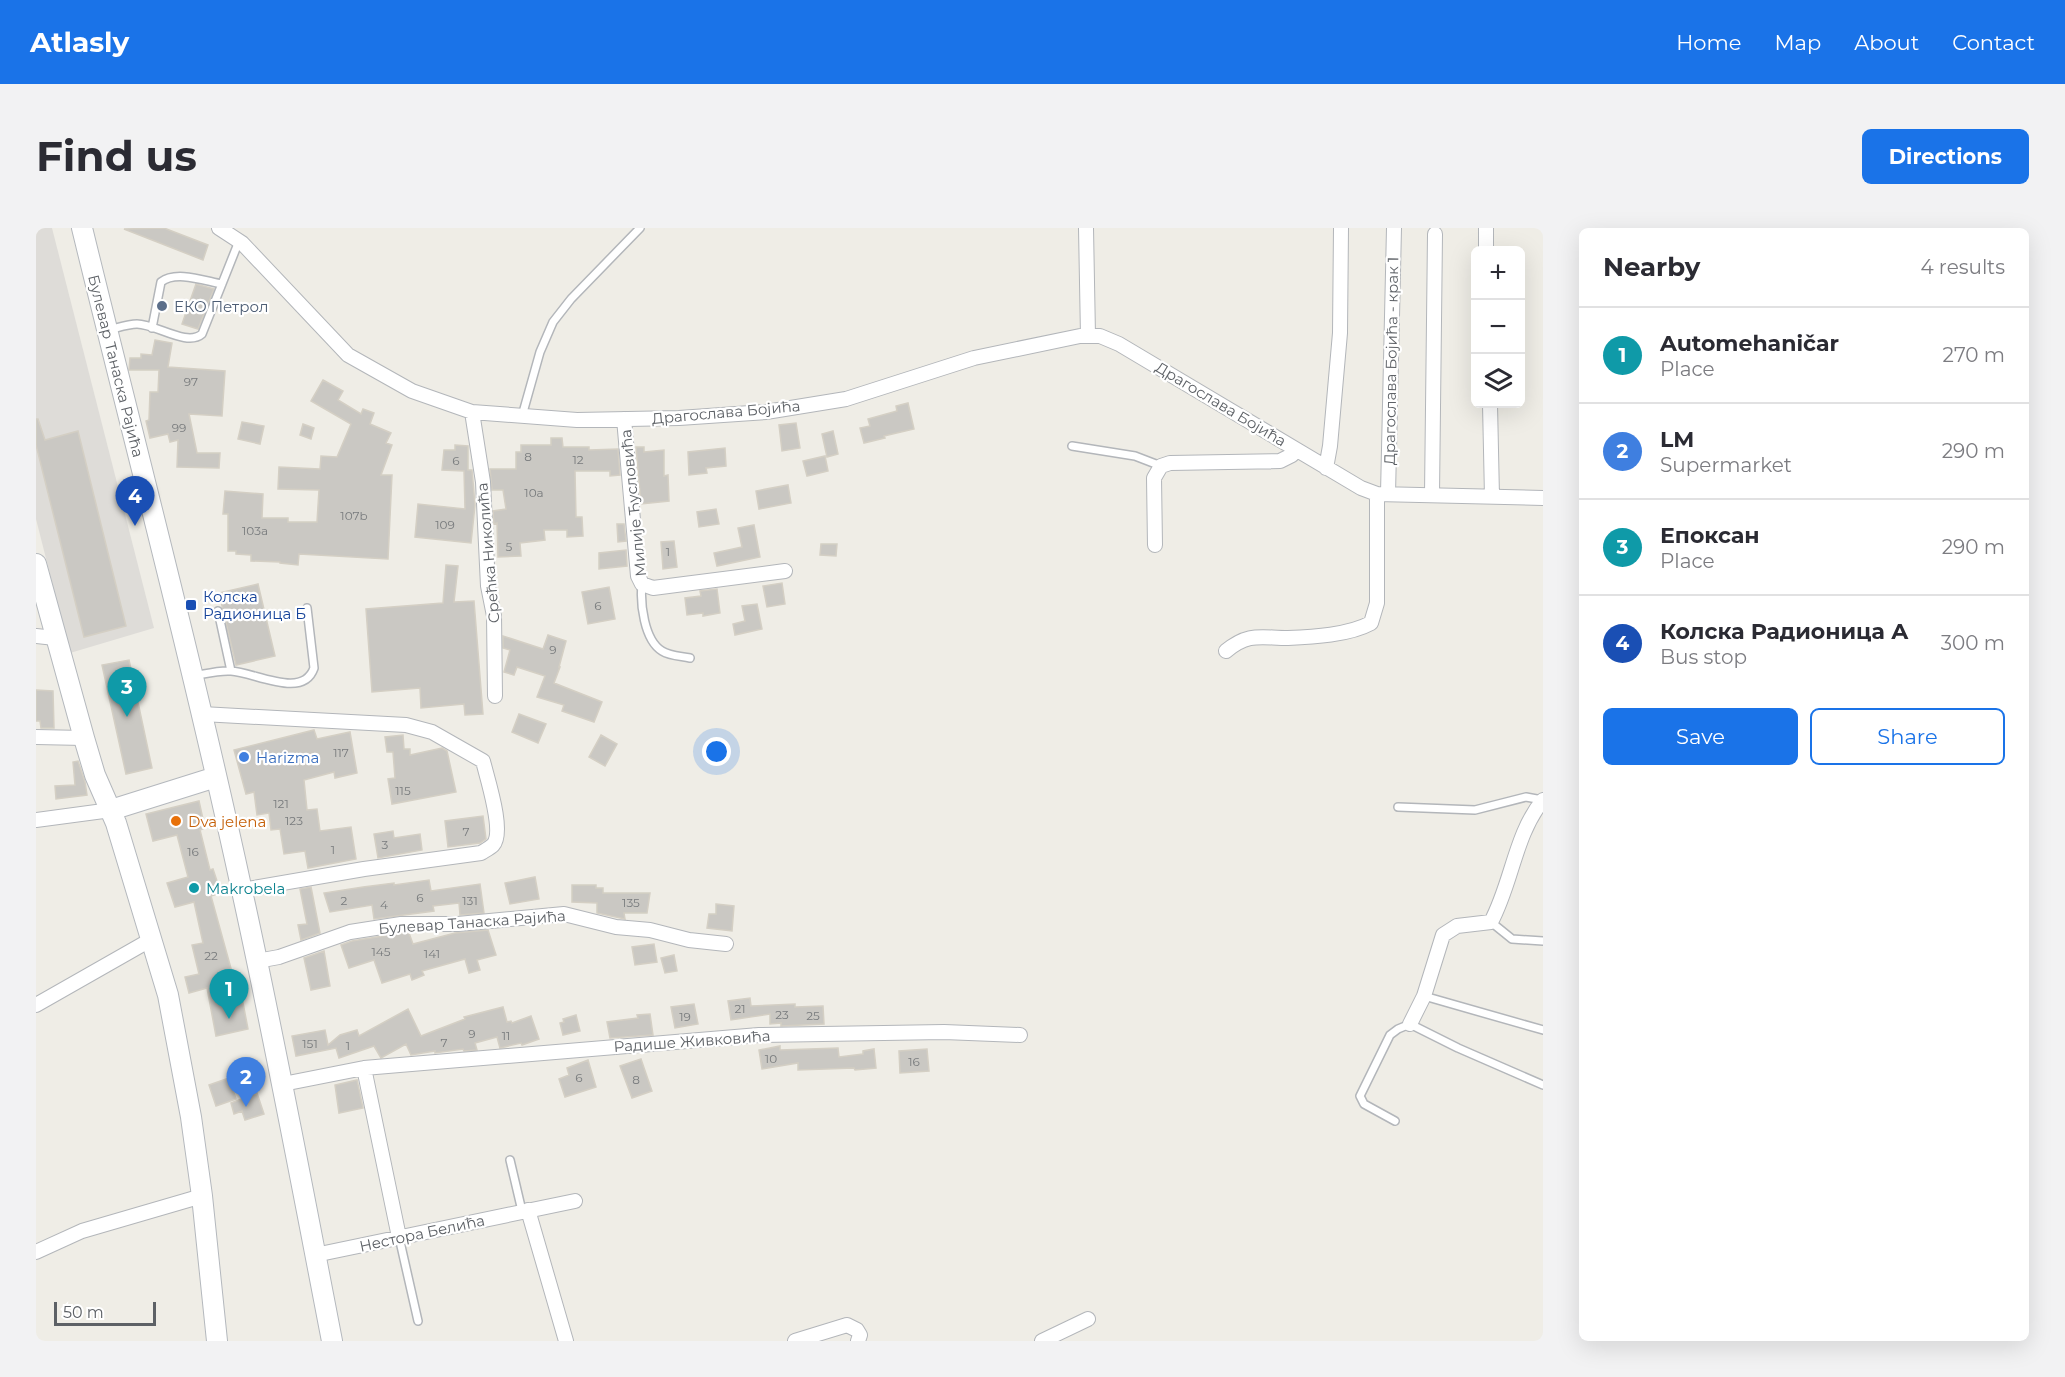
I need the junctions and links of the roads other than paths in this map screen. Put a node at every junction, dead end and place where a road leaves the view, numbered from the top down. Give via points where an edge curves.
1 (82, 228) edge
2 (219, 228) edge
3 (640, 228) edge
4 (1086, 228) edge
5 (1341, 228) edge
6 (1394, 228) edge
7 (1486, 228) edge
8 (1436, 234) dead end
9 (239, 241) junction
10 (1486, 246) edge
11 (222, 284) junction
12 (152, 328) junction
13 (107, 330) junction
14 (1088, 336) junction
15 (1490, 408) edge
16 (472, 412) junction
17 (522, 416) junction
18 (624, 419) junction
19 (1072, 446) dead end
20 (1296, 450) junction
21 (1161, 466) junction
22 (1326, 468) junction
23 (1383, 494) junction
24 (1432, 495) junction
25 (1492, 497) junction
26 (1543, 498) edge
27 (1155, 545) dead end
28 (36, 564) edge
29 (785, 571) dead end
30 (642, 584) junction
31 (307, 608) dead end
32 (218, 612) dead end
33 (45, 637) edge
34 (1226, 651) dead end
35 (690, 658) dead end
36 (231, 671) junction
37 (192, 676) junction
38 (495, 696) dead end
39 (202, 714) junction
40 (36, 736) edge
41 (84, 738) junction
42 (216, 777) junction
43 (1543, 800) edge
44 (1398, 807) dead end
45 (111, 810) junction
46 (36, 820) edge
47 (242, 890) junction
48 (1491, 922) junction
49 (152, 939) junction
50 (1543, 941) edge
51 (726, 944) dead end
52 (257, 961) junction
53 (1424, 996) junction
54 (36, 1005) edge
55 (1410, 1024) junction
56 (1543, 1029) edge
57 (1020, 1035) dead end
58 (364, 1068) junction
59 (283, 1084) junction
60 (1543, 1085) edge
61 (1395, 1121) dead end
62 (510, 1160) dead end
63 (202, 1196) junction
64 (575, 1201) dead end
65 (525, 1211) junction
66 (399, 1237) junction
67 (36, 1252) edge
68 (315, 1255) junction
69 (1088, 1319) dead end
70 (418, 1321) dead end
71 (217, 1341) edge
72 (332, 1341) edge
73 (566, 1341) edge
74 (795, 1341) edge
75 (858, 1341) edge
76 (1042, 1341) edge

1 - 13 main road, Булевар Танаска Рајића
2 - 9 street, Драгослава Бојића
3 - 17 lane via 553,322
4 - 14 street
5 - 22 street via 1340,333
6 - 23 street, Драгослава Бојића - крак 1
7 - 10 street
8 - 24 street
9 - 11 lane
9 - 16 street, Драгослава Бојића via 348,355 412,391
11 - 12 lane via 198,338
11 - 12 lane via 173,276 164,279
12 - 13 lane via 138,324
13 - 37 main road, Булевар Танаска Рајића
14 - 18 street, Драгослава Бојића via 974,358 846,399 766,412
14 - 20 street, Драгослава Бојића via 1119,344
15 - 25 street
16 - 17 street, Драгослава Бојића
16 - 38 street, Срећка Николића via 483,482 488,586 494,616
17 - 18 street, Драгослава Бојића
18 - 30 street, Милије Ћусловића via 638,576
19 - 21 lane via 1136,456
20 - 21 street, Драгослава Бојића via 1280,460
20 - 22 street, Драгослава Бојића
21 - 27 street via 1154,478
22 - 23 street, Драгослава Бојића via 1361,488
23 - 24 street, Драгослава Бојића
23 - 34 street via 1377,603 1371,623 1357,630 1289,638 1254,637 1238,641
24 - 25 street, Драгослава Бојића
25 - 26 street, Драгослава Бојића
28 - 33 main road
29 - 30 street, Милије Ћусловића via 653,588
30 - 35 lane via 644,617 654,644 667,654
31 - 36 lane via 314,668 308,677 288,684
32 - 36 lane
33 - 41 main road
36 - 37 lane
37 - 39 main road, Булевар Танаска Рајића
39 - 42 main road, Булевар Танаска Рајића
39 - 47 street via 406,725 432,732 483,761 496,808 497,836 494,844 481,853
40 - 41 street
41 - 45 main road
42 - 45 main road
42 - 47 main road, Булевар Танаска Рајића
43 - 44 lane via 1526,797 1475,810
43 - 48 street via 1529,817
45 - 46 street
45 - 49 main road
47 - 52 main road, Булевар Танаска Рајића
48 - 50 lane via 1512,939
48 - 53 street via 1457,926 1443,935
49 - 54 street
49 - 63 main road via 171,1006
51 - 52 street, Булевар Танаска Рајића via 616,927 564,914 458,924 400,924 350,932
52 - 59 main road, Булевар Танаска Рајића
53 - 55 street
53 - 56 lane
55 - 60 lane
55 - 61 lane via 1390,1035 1360,1096 1364,1104
57 - 58 street, Радише Живковића via 759,1035
58 - 59 street, Радише Живковића
58 - 66 street
59 - 68 main road, Булевар Танаска Рајића
62 - 65 lane
63 - 67 street via 82,1232
63 - 71 main road
64 - 65 street, Нестора Белића
65 - 66 street, Нестора Белића
65 - 73 street
66 - 68 street, Нестора Белића
66 - 70 lane
68 - 72 main road, Булевар Танаска Рајића
69 - 76 street
74 - 75 street via 847,1325 857,1329

